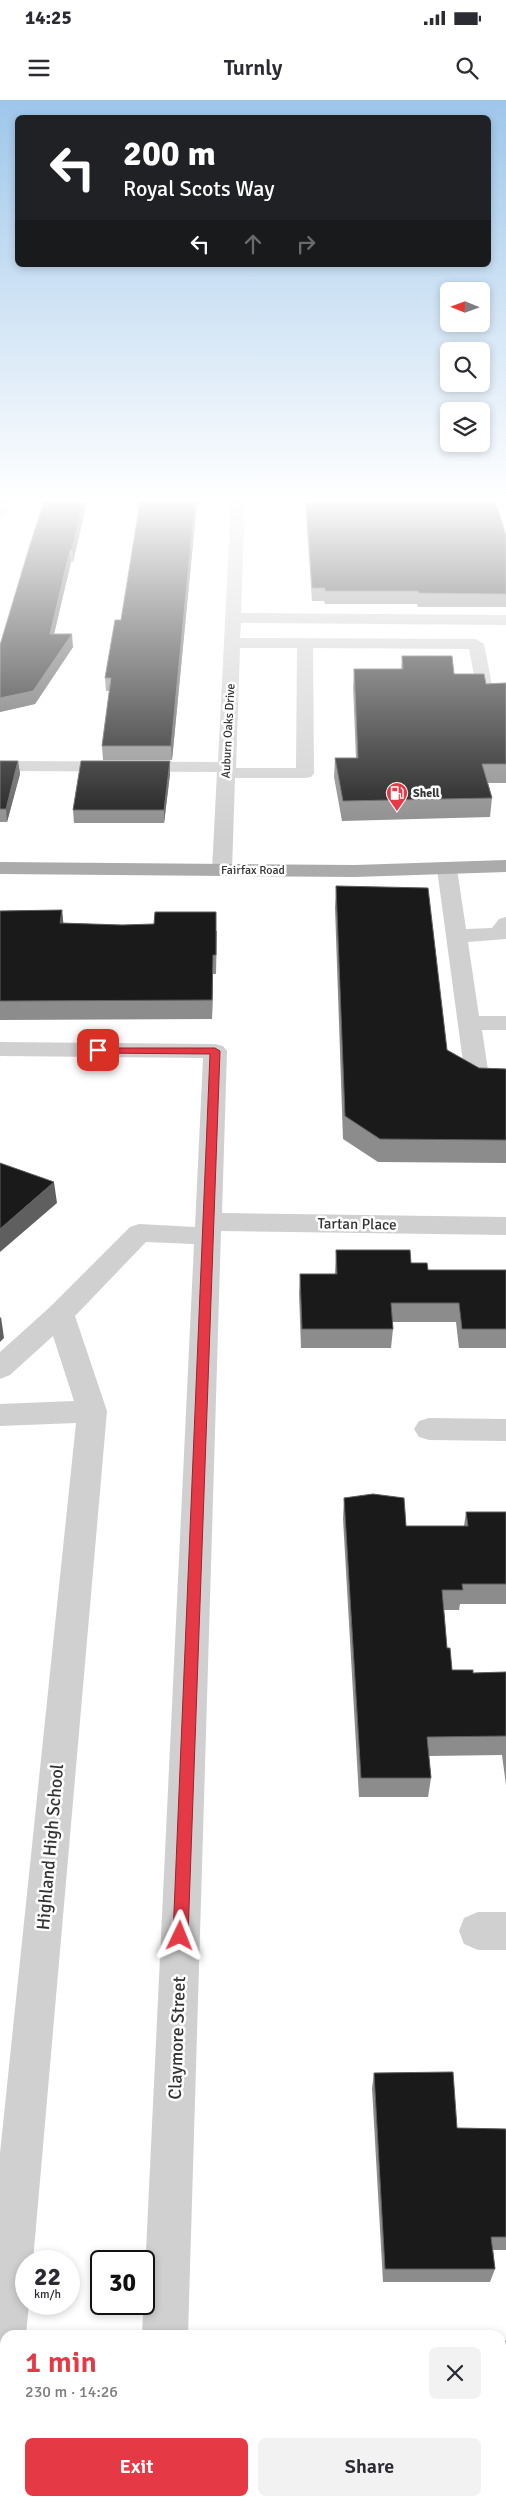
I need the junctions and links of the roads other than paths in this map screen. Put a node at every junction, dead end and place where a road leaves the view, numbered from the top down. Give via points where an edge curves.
1 (233, 614) edge
2 (233, 618) junction
3 (506, 620) edge
4 (305, 642) junction
5 (232, 643) junction
6 (484, 685) edge
7 (0, 766) edge
8 (226, 770) junction
9 (506, 866) edge
10 (0, 868) edge
11 (447, 869) junction
12 (222, 870) junction
13 (504, 931) edge
14 (457, 936) junction
15 (469, 1023) junction
16 (506, 1023) edge
17 (0, 1049) edge
18 (506, 1078) edge
19 (506, 1226) edge
20 (207, 1229) junction
21 (60, 1314) junction
22 (0, 1368) edge
23 (92, 1411) junction
24 (0, 1415) edge
25 (429, 1429) dead end
26 (506, 1430) edge
27 (4, 2330) edge
28 (165, 2330) edge
29 (0, 2370) edge
30 (0, 2374) edge

1 - 2 street, Auburn Oaks Drive
2 - 3 street
2 - 5 street, Auburn Oaks Drive
4 - 5 street
4 - 6 street via 476,644
4 - 8 street via 305,773
5 - 8 street, Auburn Oaks Drive
7 - 8 street
8 - 12 street, Auburn Oaks Drive
9 - 11 main road, Fairfax Road
10 - 12 main road, Fairfax Road
11 - 12 main road, Fairfax Road
11 - 14 street
13 - 14 street
14 - 15 street
15 - 16 street
15 - 18 street via 477,1077
17 - 20 street, Claymore Street via 215,1051
19 - 20 street, Tartan Place
20 - 21 street, Tartan Place via 139,1233
20 - 28 street, Claymore Street
21 - 22 street, Tartan Place
21 - 23 street
23 - 24 street
23 - 27 street, Highland High School
25 - 26 street
29 - 30 street, Highland High School

